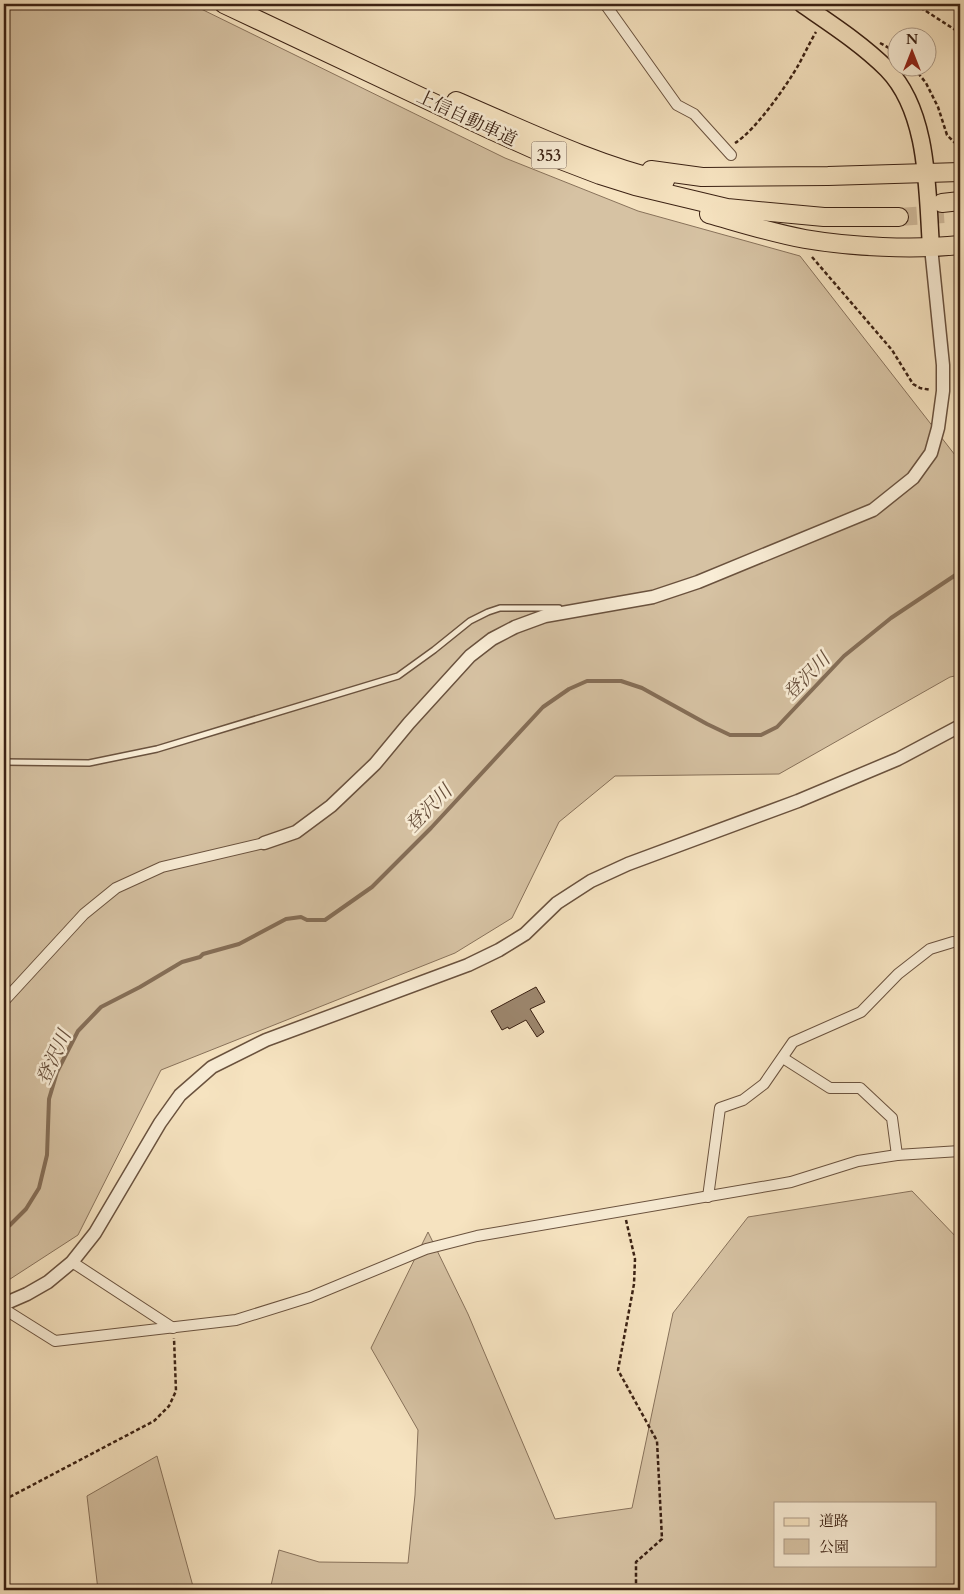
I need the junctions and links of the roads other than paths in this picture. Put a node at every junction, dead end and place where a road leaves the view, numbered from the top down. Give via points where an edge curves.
1 (224, 4) edge
2 (250, 4) edge
3 (605, 4) edge
4 (802, 4) edge
5 (728, 152) road end
6 (590, 157) junction
7 (926, 172) junction
8 (960, 172) edge
9 (600, 175) junction
10 (960, 201) edge
11 (949, 210) tunnel mouth
12 (960, 246) edge
13 (931, 247) junction
14 (584, 609) junction
15 (960, 728) edge
16 (4, 762) edge
17 (264, 843) joint
18 (960, 942) edge
19 (4, 1001) edge
20 (783, 1058) junction
21 (960, 1152) edge
22 (897, 1155) junction
23 (708, 1197) junction
24 (72, 1262) junction
25 (4, 1304) edge
26 (4, 1309) edge
27 (173, 1328) junction

1 - 9 highway, 上信自動車道 / 353 via 540,152
2 - 6 highway, 上信自動車道 / 353 via 440,94
3 - 5 street via 677,105 694,114
4 - 7 main road via 888,70 909,102
6 - 7 highway via 702,178
6 - 9 highway, 上信自動車道 / 353 via 646,177 735,198 899,211 824,217 727,208
7 - 8 highway
7 - 13 main road
9 - 13 highway via 637,192 805,239
10 - 11 highway
12 - 13 highway
13 - 14 street via 943,391 931,453 912,478 873,510 698,582 652,597
14 - 16 lane via 500,608 470,621 398,676 157,749 89,763
14 - 17 street via 545,616 492,638 470,656 375,764 331,806 296,832
15 - 24 street via 898,759 807,797 591,881 557,904 525,934 468,966 266,1040 212,1067 180,1095 95,1233
17 - 19 street via 162,867 116,888 84,914
18 - 20 street via 930,949 898,974 861,1012 793,1042
20 - 22 street via 830,1088 860,1088 892,1118
20 - 23 street via 764,1084 743,1100 720,1108
21 - 22 street
22 - 23 street via 858,1162 791,1182
23 - 27 street via 477,1236 426,1249 301,1300 236,1320
24 - 25 street via 48,1282
24 - 27 street
26 - 27 street via 55,1341

